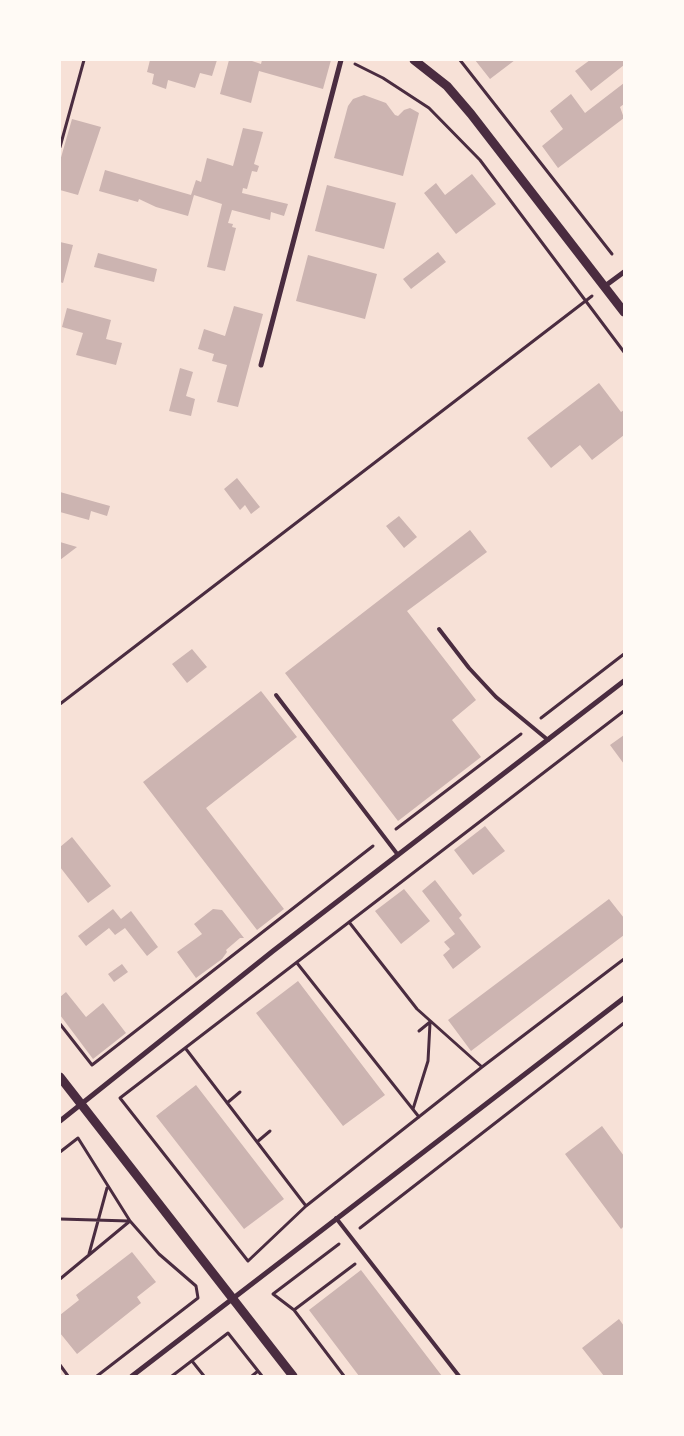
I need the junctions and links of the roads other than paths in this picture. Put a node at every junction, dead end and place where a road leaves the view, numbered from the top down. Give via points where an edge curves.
1 (341, 60) edge
2 (414, 60) edge
3 (624, 272) edge
4 (605, 286) junction
5 (624, 312) edge
6 (261, 365) dead end
7 (439, 629) dead end
8 (624, 681) edge
9 (276, 695) dead end
10 (548, 740) junction
11 (398, 856) junction
12 (624, 998) edge
13 (60, 1077) edge
14 (82, 1104) junction
15 (60, 1121) edge
16 (336, 1218) junction
17 (232, 1299) junction
18 (132, 1376) edge
19 (293, 1376) edge
20 (459, 1376) edge

1 - 6 street
2 - 4 street via 447,86 471,114
3 - 4 street
4 - 5 street
7 - 10 lane via 496,697
8 - 10 street
9 - 11 lane
10 - 11 street
11 - 14 street
12 - 16 street
13 - 14 street
14 - 15 street
14 - 17 street
16 - 17 street
16 - 20 lane
17 - 18 street
17 - 19 street

